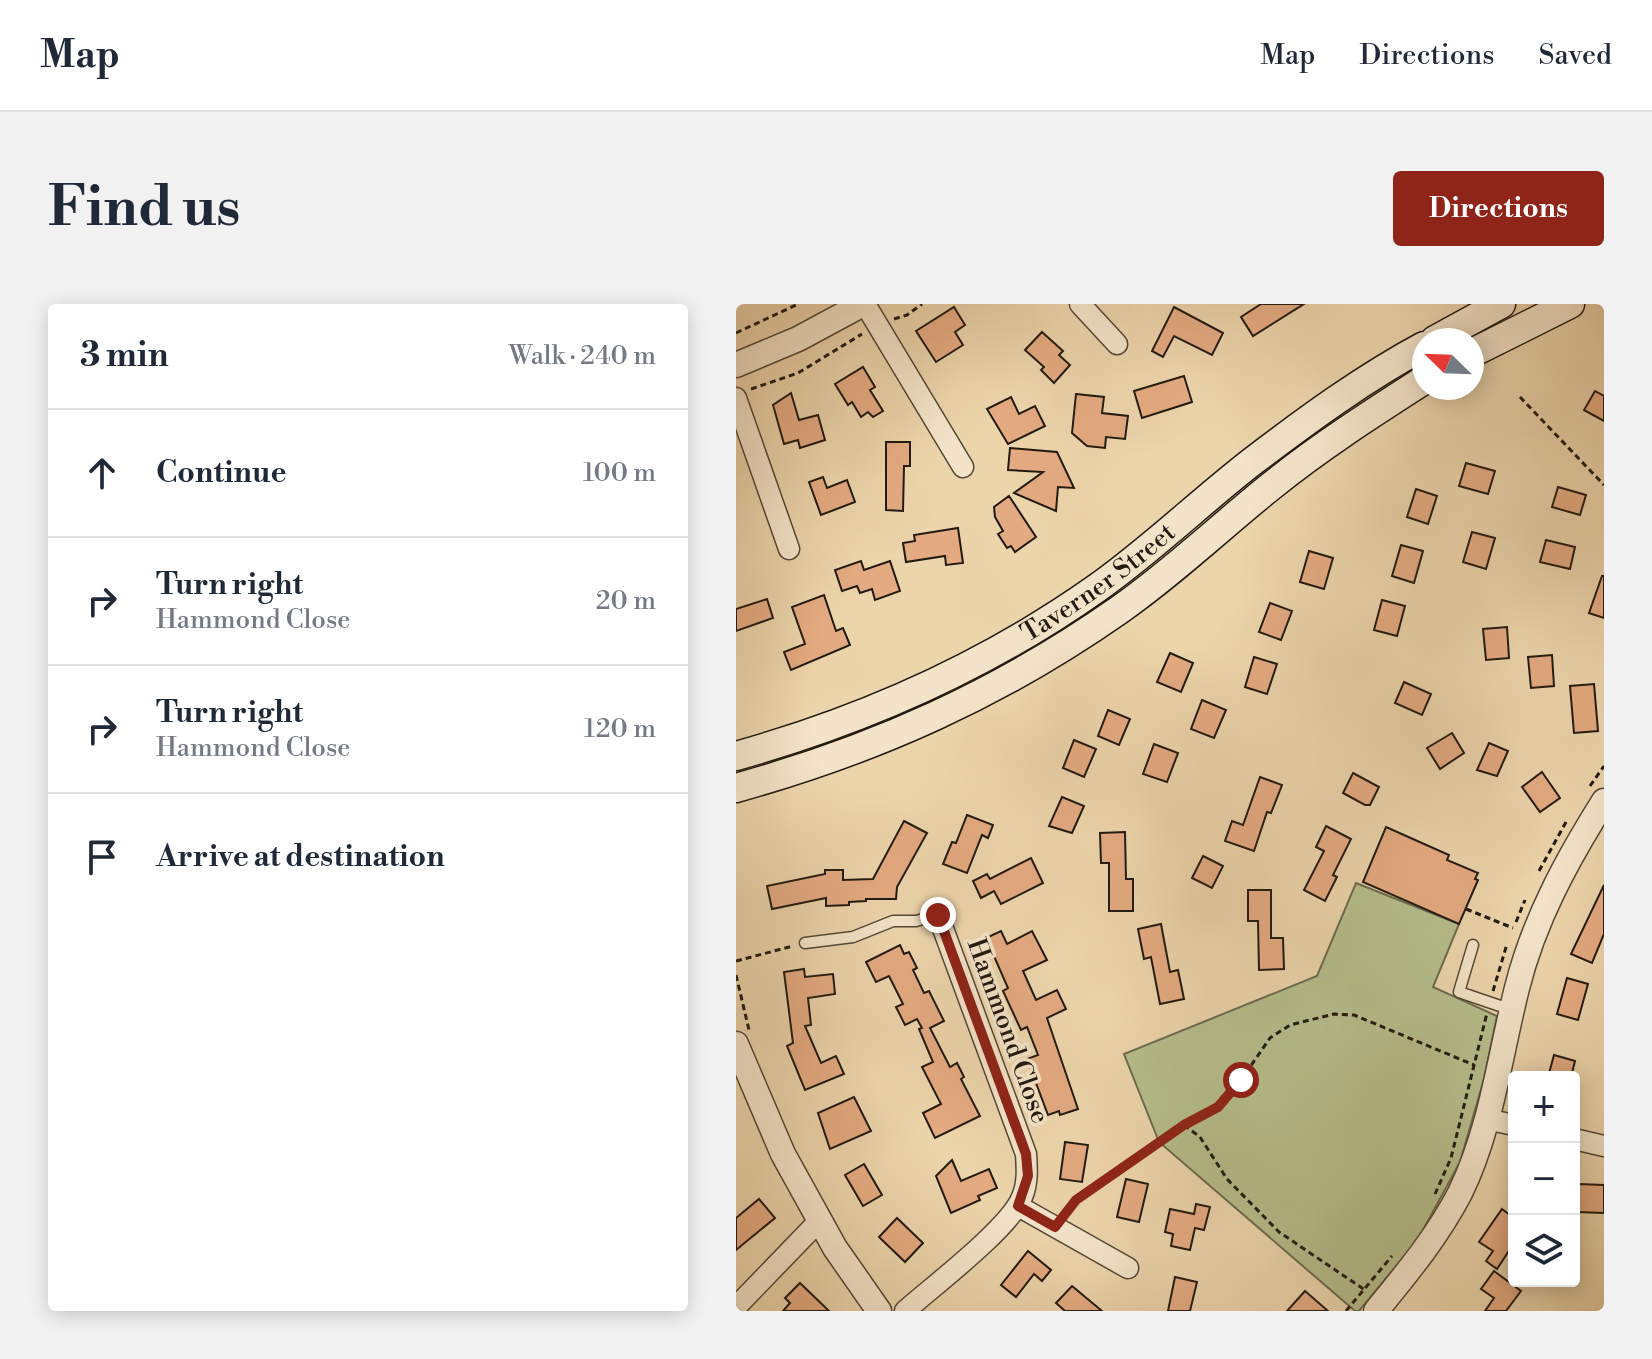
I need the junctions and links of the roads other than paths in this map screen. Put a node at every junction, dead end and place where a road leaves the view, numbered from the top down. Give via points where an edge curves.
1 (864, 304) edge
2 (1080, 304) edge
3 (1501, 304) edge
4 (1570, 304) edge
5 (1457, 328) edge
6 (1117, 344) dead end
7 (1484, 347) edge
8 (1412, 353) edge
9 (736, 365) edge
10 (1412, 388) edge
11 (741, 394) edge
12 (963, 467) dead end
13 (789, 549) dead end
14 (736, 756) edge
15 (737, 789) edge
16 (1604, 801) edge
17 (938, 915) joint
18 (805, 943) road end
19 (1473, 945) dead end
20 (1512, 1010) junction
21 (736, 1044) edge
22 (1486, 1119) junction
23 (1508, 1124) edge
24 (1580, 1140) edge
25 (1604, 1146) edge
26 (1018, 1206) junction
27 (819, 1221) junction
28 (1128, 1268) dead end
29 (736, 1307) edge
30 (879, 1311) edge
31 (905, 1311) edge
32 (1376, 1311) edge

1 - 9 street
1 - 12 street
2 - 6 street
3 - 5 main road
4 - 7 main road
8 - 14 main road, Taverner Street via 1332,403 1120,571 1025,635 909,695
10 - 15 main road, Taverner Street via 1272,485 1155,582 1045,659 880,741
11 - 13 street
16 - 20 street via 1550,898
17 - 18 lane, Hammond Close via 893,921 853,937
17 - 26 street, Hammond Close via 1026,1154 1028,1176
19 - 20 lane via 1459,992
20 - 22 street
21 - 27 street via 783,1154
22 - 23 street
22 - 32 street via 1461,1190 1437,1234
24 - 25 street
26 - 28 street
26 - 31 street, Hammond Close
27 - 29 street
27 - 30 street

